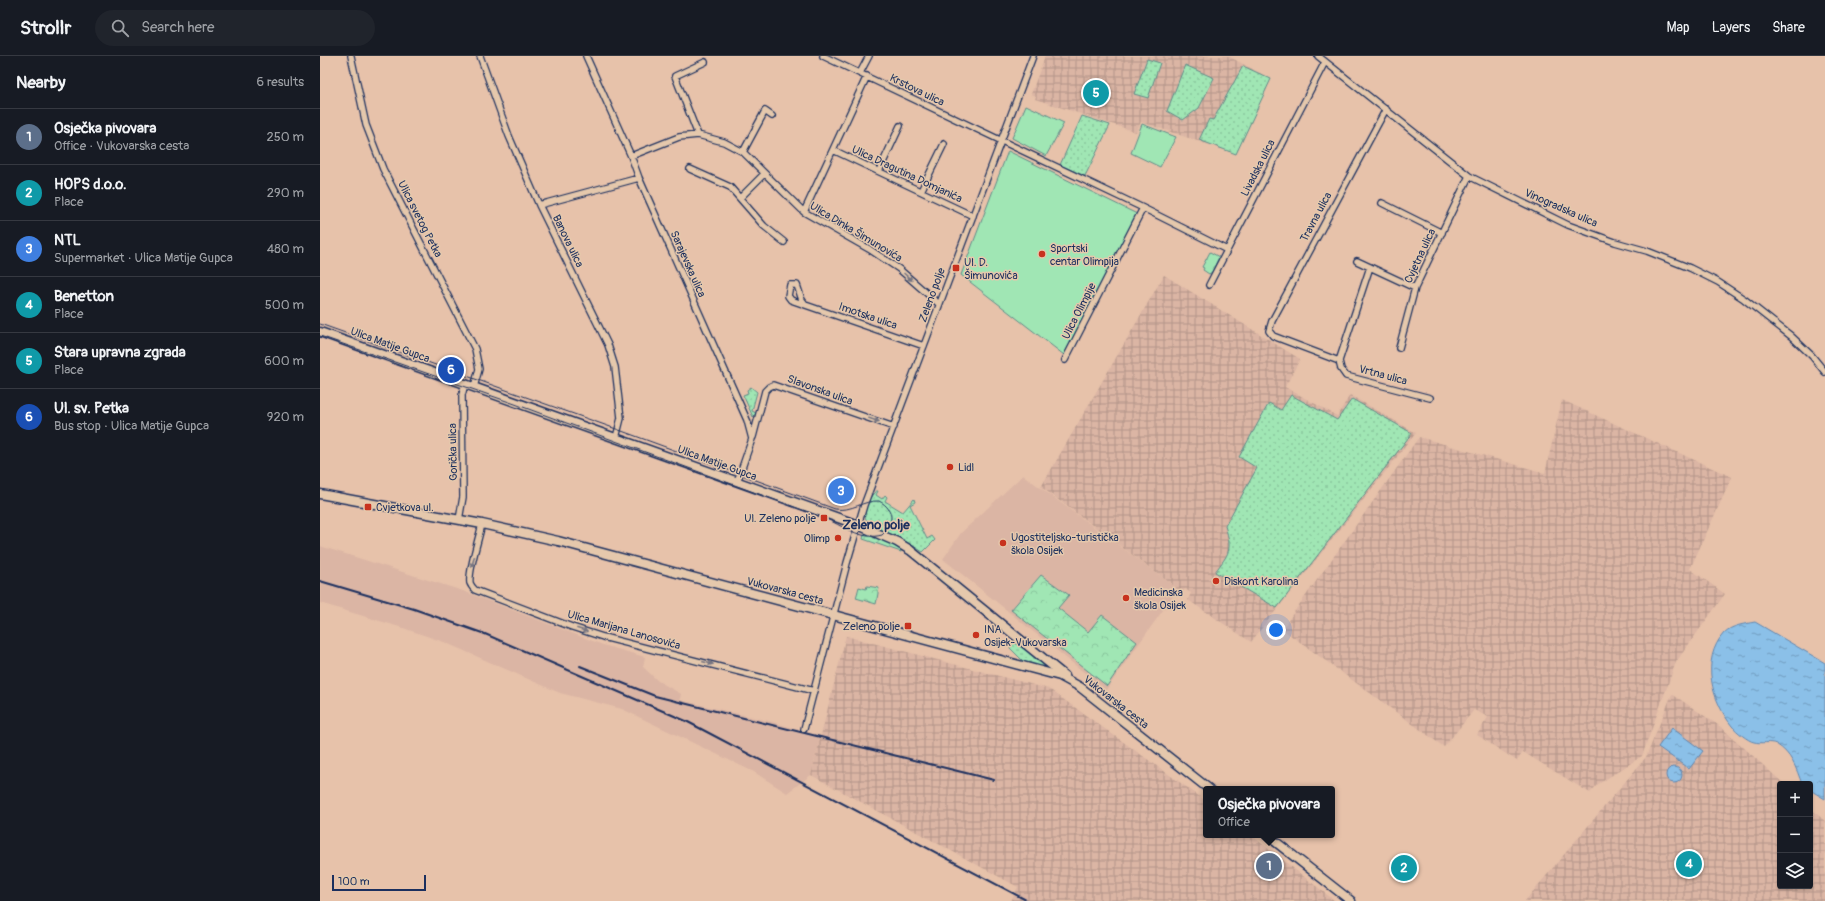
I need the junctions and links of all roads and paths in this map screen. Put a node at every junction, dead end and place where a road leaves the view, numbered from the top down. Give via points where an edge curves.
1 (351, 56) edge
2 (480, 56) edge
3 (586, 56) edge
4 (823, 56) edge
5 (869, 56) edge
6 (1033, 56) edge
7 (1318, 56) edge
8 (705, 62) dead end
9 (1325, 62) junction
10 (860, 73) junction
11 (867, 76) junction
12 (1386, 109) junction
13 (772, 116) dead end
14 (900, 126) dead end
15 (698, 134) junction
16 (1001, 141) junction
17 (944, 144) dead end
18 (833, 150) junction
19 (743, 152) junction
20 (631, 156) junction
21 (690, 170) dead end
22 (879, 171) junction
23 (764, 174) junction
24 (1470, 176) junction
25 (639, 178) junction
26 (921, 191) junction
27 (740, 198) junction
28 (1382, 203) dead end
29 (539, 206) junction
30 (1143, 208) junction
31 (804, 212) junction
32 (972, 216) junction
33 (1442, 233) junction
34 (784, 242) dead end
35 (1227, 250) junction
36 (1357, 261) dead end
37 (1370, 267) junction
38 (1209, 285) dead end
39 (1415, 288) junction
40 (805, 304) dead end
41 (940, 304) junction
42 (320, 332) edge
43 (924, 346) junction
44 (1400, 348) dead end
45 (1065, 360) dead end
46 (1339, 361) junction
47 (1825, 372) edge
48 (465, 384) junction
49 (474, 387) junction
50 (1430, 398) dead end
51 (894, 427) junction
52 (616, 438) junction
53 (752, 439) junction
54 (737, 482) junction
55 (320, 494) edge
56 (459, 520) junction
57 (482, 524) junction
58 (858, 525) junction
59 (833, 615) junction
60 (1070, 681) junction
61 (814, 691) junction
62 (804, 729) dead end
63 (1205, 786) edge
64 (1271, 838) edge
65 (1351, 901) edge

1 - 49 street, Ulica svetog Petka via 366,126 383,168 475,349 479,369
2 - 29 street, Banova ulica via 509,136
3 - 20 street, Sarajevska ulica
4 - 10 street, Krstova ulica
5 - 10 street
6 - 16 street, Zeleno polje
7 - 9 street, Vinogradska ulica
8 - 15 street via 675,76
9 - 12 street, Vinogradska ulica
9 - 35 street, Livadska ulica
10 - 11 street, Krstova ulica
11 - 16 street, Krstova ulica
11 - 18 street
12 - 24 street, Vinogradska ulica
12 - 46 street, Travna ulica via 1272,321 1269,331 1273,336
13 - 19 street via 765,111
14 - 22 street
15 - 19 street, Ulica Dinka Šimunovića via 724,142
15 - 20 street, Ulica Dinka Šimunovića via 679,137
16 - 30 street
16 - 32 street, Zeleno polje
17 - 26 street
18 - 22 street, Ulica Dragutina Domjanića
18 - 31 street
19 - 23 street, Ulica Dinka Šimunovića
20 - 25 street, Sarajevska ulica
21 - 27 street via 730,187
22 - 26 street, Ulica Dragutina Domjanića
23 - 27 street
23 - 31 street, Ulica Dinka Šimunovića
24 - 33 street, Cvjetna ulica
24 - 47 street, Vinogradska ulica via 1568,225 1647,251 1718,282 1791,336
25 - 29 street
25 - 53 street, Sarajevska ulica via 748,420
26 - 32 street, Ulica Dragutina Domjanića
27 - 34 street via 764,226
28 - 33 street
29 - 52 street, Banova ulica via 612,356 621,418
30 - 35 street
30 - 45 street, Ulica Olimpije
31 -> 41 street, Ulica Dinka Šimunovića via 899,269
32 - 41 street, Zeleno polje
33 - 39 street, Cvjetna ulica
35 - 38 street, Livadska ulica
36 - 37 street
37 - 39 street
37 - 46 street
39 - 44 street, Cvjetna ulica
40 - 43 street, Imotska ulica
41 - 43 street, Zeleno polje
42 - 48 main road, Ulica Matije Gupca
43 - 51 street, Zeleno polje
46 - 50 street, Vrtna ulica via 1346,376
48 - 49 main road, Ulica Matije Gupca
48 - 56 street, Gorička ulica via 462,395 463,496
49 - 52 main road, Ulica Matije Gupca
53 -> 51 street, Slavonska ulica via 765,391 776,385
51 - 58 street, Zeleno polje
52 - 54 main road, Ulica Matije Gupca
53 - 54 street
54 - 58 main road, Ulica Matije Gupca
55 - 56 main road, Vukovarska cesta
56 - 57 main road, Vukovarska cesta
57 - 59 main road, Vukovarska cesta via 558,541
57 -> 61 street, Ulica Marijana Lanosovića via 470,577 475,590 602,637
58 - 59 street, Zeleno polje
58 - 60 main road, Ulica Matije Gupca via 907,547
59 - 60 main road, Vukovarska cesta
59 - 61 street, Zeleno polje
60 - 63 main road, Vukovarska cesta
61 - 62 street, Zeleno polje
64 - 65 main road

